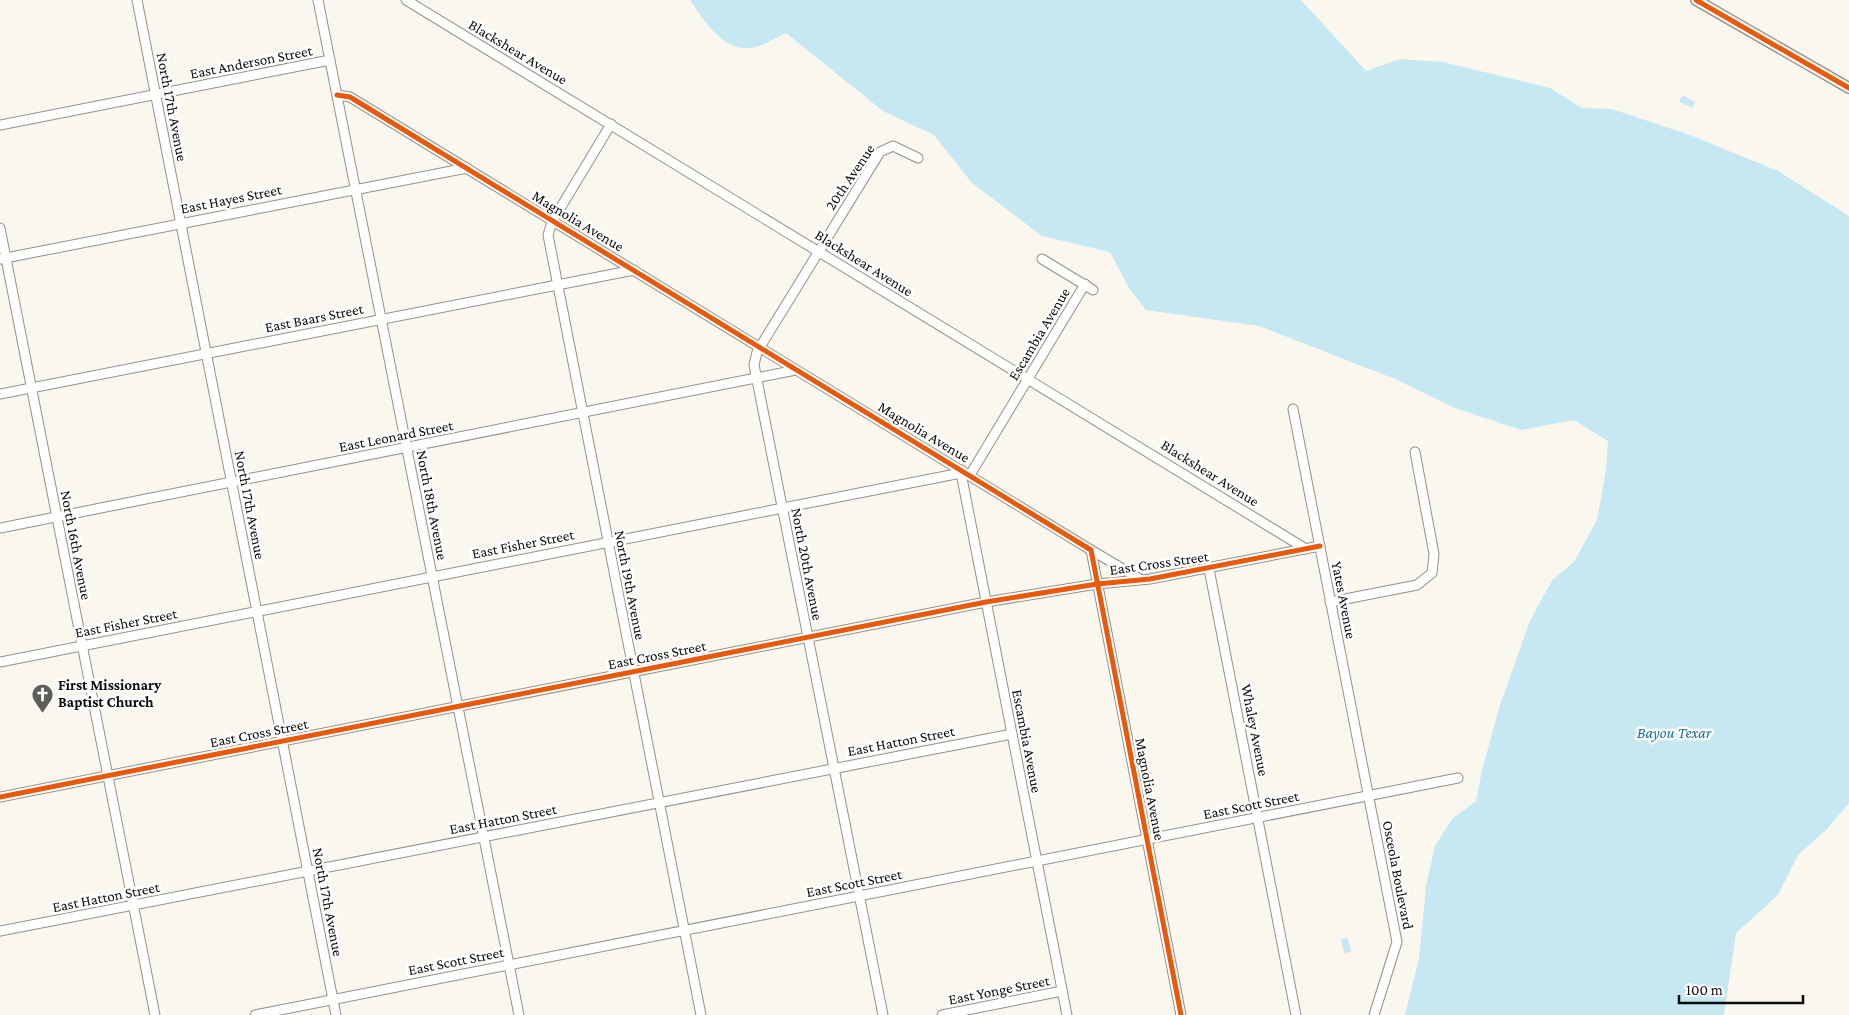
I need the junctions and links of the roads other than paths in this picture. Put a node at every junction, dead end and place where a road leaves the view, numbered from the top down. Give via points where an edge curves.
1 (137, 0) edge
2 (318, 0) edge
3 (406, 0) edge
4 (1696, 0) edge
5 (330, 60) junction
6 (1849, 88) edge
7 (155, 95) junction
8 (337, 95) junction
9 (611, 124) junction
10 (0, 125) edge
11 (918, 158) dead end
12 (467, 168) junction
13 (356, 189) junction
14 (553, 220) junction
15 (181, 223) junction
16 (0, 228) edge
17 (818, 250) junction
18 (3, 259) edge
19 (1042, 259) dead end
20 (634, 270) junction
21 (556, 284) junction
22 (381, 319) junction
23 (760, 347) junction
24 (206, 353) junction
25 (796, 370) junction
26 (757, 379) junction
27 (1028, 379) junction
28 (32, 388) junction
29 (0, 394) edge
30 (1293, 408) dead end
31 (582, 413) junction
32 (407, 448) junction
33 (1415, 452) dead end
34 (964, 473) junction
35 (232, 482) junction
36 (782, 508) junction
37 (57, 516) junction
38 (0, 528) edge
39 (608, 542) junction
40 (1320, 546) junction
41 (1306, 549) junction
42 (1091, 550) junction
43 (1209, 569) junction
44 (432, 576) junction
45 (1150, 579) junction
46 (1097, 584) junction
47 (986, 602) junction
48 (1330, 602) junction
49 (257, 611) junction
50 (808, 637) junction
51 (82, 646) junction
52 (0, 662) edge
53 (633, 672) junction
54 (458, 706) junction
55 (1012, 734) junction
56 (282, 741) junction
57 (834, 768) junction
58 (108, 775) junction
59 (1458, 778) dead end
60 (0, 796) edge
61 (1369, 796) junction
62 (659, 802) junction
63 (1258, 818) junction
64 (484, 837) junction
65 (1147, 840) junction
66 (1037, 861) junction
67 (308, 871) junction
68 (859, 896) junction
69 (133, 905) junction
70 (0, 931) edge
71 (684, 931) junction
72 (509, 965) junction
73 (1062, 991) junction
74 (333, 1000) junction
75 (155, 1015) edge
76 (255, 1015) edge
77 (336, 1015) edge
78 (519, 1015) edge
79 (701, 1015) edge
80 (883, 1015) edge
81 (942, 1015) edge
82 (1067, 1015) edge
83 (1181, 1015) edge
84 (1296, 1015) edge
85 (1374, 1015) edge

1 - 7 street, North 17th Avenue
2 - 5 street, North 18th Avenue
3 - 9 street, Blackshear Avenue
4 - 6 main road
5 - 7 street, East Anderson Street
5 - 8 street, North 18th Avenue
7 - 10 street, East Anderson Street
7 - 15 street, North 17th Avenue
8 - 12 street, Magnolia Avenue via 350,97
8 - 13 street, North 18th Avenue
9 - 14 street
9 - 17 street, Blackshear Avenue
11 - 17 street, 20th Avenue via 893,146 880,152
12 - 13 street, East Hayes Street
12 - 14 street, Magnolia Avenue
13 - 15 street, East Hayes Street
13 - 22 street, North 18th Avenue
14 - 20 street, Magnolia Avenue
14 - 21 street, North 19th Avenue via 548,235
15 - 18 street, East Hayes Street
15 - 24 street, North 17th Avenue
16 - 18 street, North 16th Avenue
17 - 23 street, North 20th Avenue via 809,270
17 - 27 street, Blackshear Avenue
18 - 28 street, North 16th Avenue
19 - 27 street, Escambia Avenue via 1089,287
20 - 21 street, East Baars Street
20 - 23 street, Magnolia Avenue
21 - 22 street, East Baars Street
21 - 31 street, North 19th Avenue
22 - 24 street, East Baars Street
22 - 32 street, North 18th Avenue
23 - 25 street, Magnolia Avenue
23 - 26 street, North 20th Avenue via 754,359
24 - 28 street, East Baars Street
24 - 35 street, North 17th Avenue
25 - 26 street, East Leonard Street
25 - 34 street, Magnolia Avenue
26 - 31 street, East Leonard Street
26 - 36 street, North 20th Avenue
27 - 34 street, Escambia Avenue
27 - 41 street, Blackshear Avenue
28 - 29 street, East Baars Street
28 - 37 street, North 16th Avenue
30 - 40 street, Yates Avenue
31 - 32 street, East Leonard Street
31 - 39 street, North 19th Avenue
32 - 35 street, East Leonard Street
32 - 44 street, North 18th Avenue
33 - 48 street via 1434,554 1432,573 1417,585
34 - 36 street, East Fisher Street
34 - 42 street, Magnolia Avenue
34 - 47 street, Escambia Avenue
35 - 37 street, East Leonard Street
35 - 49 street, North 17th Avenue
36 - 39 street, East Fisher Street
36 - 50 street, North 20th Avenue
37 - 38 street, East Leonard Street
37 - 51 street, North 16th Avenue
39 - 44 street, East Fisher Street
39 - 53 street, North 19th Avenue
40 - 41 street, East Cross Street
40 - 48 street, Yates Avenue
41 - 43 street, East Cross Street
42 - 45 street, Magnolia Avenue via 1136,578
42 - 46 street, Magnolia Avenue
43 - 45 street, East Cross Street
43 - 63 street, Whaley Avenue
44 - 49 street, East Fisher Street
44 - 54 street, North 18th Avenue
45 - 46 street, East Cross Street
46 - 47 street, East Cross Street
46 - 65 street, Magnolia Avenue
47 - 50 street, East Cross Street
47 - 55 street, Escambia Avenue
48 - 61 street, Yates Avenue
49 - 51 street, East Fisher Street
49 - 56 street, North 17th Avenue
50 - 53 street, East Cross Street
50 - 57 street, North 20th Avenue
51 - 52 street, East Fisher Street
51 - 58 street, North 16th Avenue
53 - 54 street, East Cross Street
53 - 62 street, North 19th Avenue
54 - 56 street, East Cross Street
54 - 64 street, North 18th Avenue
55 - 57 street, East Hatton Street
55 - 66 street, Escambia Avenue
56 - 58 street, East Cross Street
56 - 67 street, North 17th Avenue
57 - 62 street, East Hatton Street
57 - 68 street, North 20th Avenue
58 - 60 street, East Cross Street
58 - 69 street, North 16th Avenue
59 - 61 street, East Scott Street
61 - 63 street, East Scott Street
61 - 85 street, Osceola Boulevard via 1397,942
62 - 64 street, East Hatton Street
62 - 71 street, North 19th Avenue
63 - 65 street, East Scott Street
63 - 84 street, Whaley Avenue
64 - 67 street, East Hatton Street
64 - 72 street, North 18th Avenue
65 - 66 street, East Scott Street
65 - 83 street, Magnolia Avenue
66 - 68 street, East Scott Street
66 - 73 street, Escambia Avenue
67 - 69 street, East Hatton Street
67 - 74 street, North 17th Avenue
68 - 71 street, East Scott Street
68 - 80 street, North 20th Avenue
69 - 70 street, East Hatton Street
69 - 75 street, North 16th Avenue
71 - 72 street, East Scott Street
71 - 79 street, North 19th Avenue
72 - 74 street, East Scott Street
72 - 78 street, North 18th Avenue
73 - 81 street, East Yonge Street
73 - 82 street, Escambia Avenue
74 - 76 street, East Scott Street
74 - 77 street, North 17th Avenue

